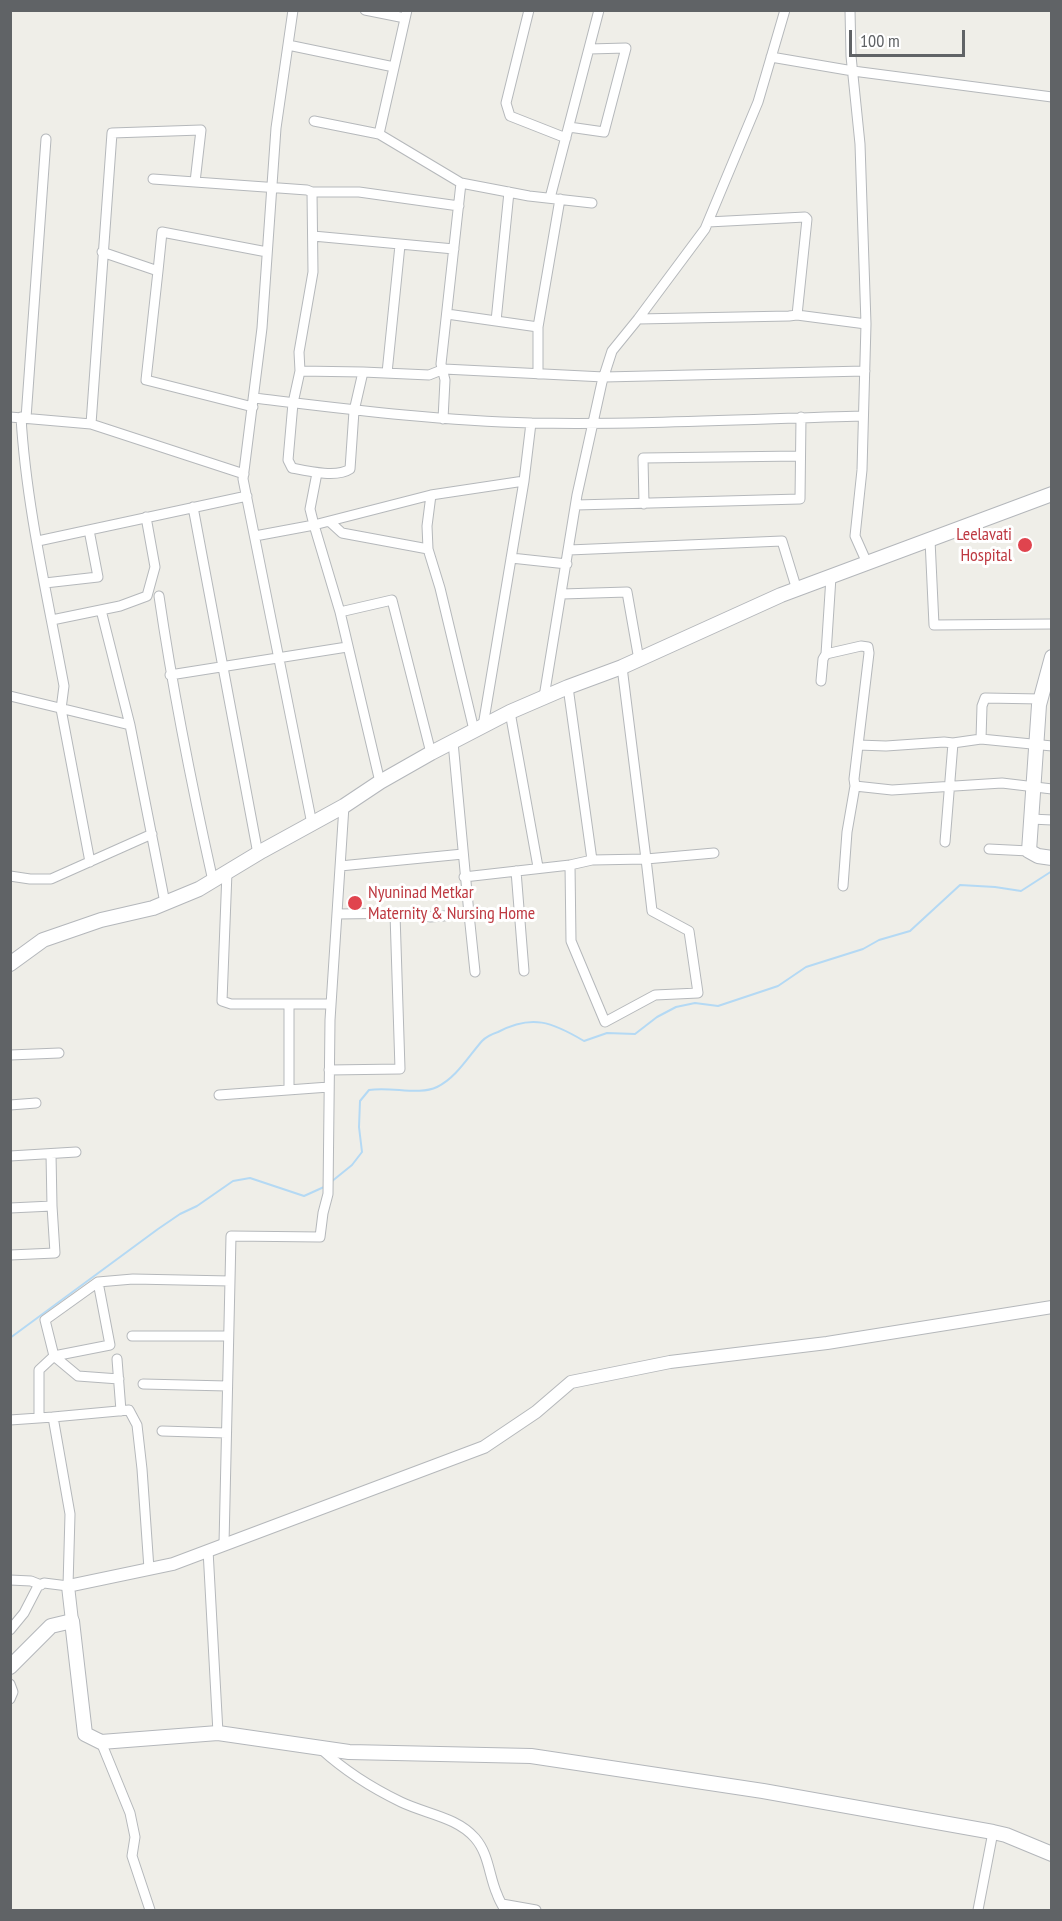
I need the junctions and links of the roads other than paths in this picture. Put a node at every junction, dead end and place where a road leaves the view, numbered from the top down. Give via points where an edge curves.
1 (292, 10) edge
2 (365, 10) edge
3 (529, 10) edge
4 (599, 10) edge
5 (785, 10) edge
6 (850, 10) edge
7 (406, 14) edge
8 (288, 45) junction
9 (589, 49) junction
10 (771, 57) junction
11 (394, 68) junction
12 (853, 71) junction
13 (1052, 97) edge
14 (314, 121) dead end
15 (569, 127) junction
16 (379, 134) junction
17 (566, 138) junction
18 (46, 139) dead end
19 (153, 179) dead end
20 (195, 182) junction
21 (461, 183) junction
22 (272, 188) junction
23 (312, 192) junction
24 (509, 192) junction
25 (555, 198) junction
26 (592, 203) dead end
27 (459, 206) junction
28 (708, 222) junction
29 (313, 236) junction
30 (400, 244) junction
31 (454, 249) junction
32 (102, 252) junction
33 (267, 252) junction
34 (158, 271) junction
35 (447, 314) junction
36 (797, 315) junction
37 (639, 319) junction
38 (496, 321) junction
39 (866, 324) junction
40 (538, 327) junction
41 (444, 369) junction
42 (300, 371) junction
43 (865, 371) junction
44 (363, 372) junction
45 (387, 373) junction
46 (538, 374) junction
47 (604, 377) junction
48 (254, 403) junction
49 (294, 403) junction
50 (354, 411) junction
51 (863, 416) junction
52 (10, 417) edge
53 (23, 417) junction
54 (801, 417) junction
55 (443, 419) junction
56 (531, 423) junction
57 (593, 423) junction
58 (91, 424) junction
59 (800, 456) junction
60 (317, 473) junction
61 (244, 474) junction
62 (524, 481) junction
63 (1052, 494) edge
64 (432, 495) junction
65 (247, 496) junction
66 (644, 504) junction
67 (576, 505) junction
68 (193, 507) junction
69 (146, 518) junction
70 (330, 522) junction
71 (314, 525) junction
72 (89, 530) junction
73 (255, 536) junction
74 (38, 540) junction
75 (930, 540) junction
76 (428, 549) junction
77 (569, 550) junction
78 (511, 558) junction
79 (867, 563) junction
80 (567, 564) junction
81 (831, 577) junction
82 (45, 583) junction
83 (797, 590) junction
84 (562, 594) junction
85 (159, 596) dead end
86 (101, 610) junction
87 (340, 612) junction
88 (52, 620) junction
89 (1052, 624) edge
90 (347, 647) junction
91 (826, 654) junction
92 (1052, 657) edge
93 (279, 658) junction
94 (639, 660) junction
95 (223, 667) junction
96 (622, 667) junction
97 (170, 675) junction
98 (821, 681) dead end
99 (568, 687) junction
100 (10, 696) edge
101 (544, 698) junction
102 (1041, 699) junction
103 (61, 709) junction
104 (510, 712) junction
105 (130, 725) junction
106 (479, 728) junction
107 (981, 739) junction
108 (453, 742) junction
109 (953, 743) junction
110 (858, 745) junction
111 (1036, 745) junction
112 (1052, 746) edge
113 (431, 753) junction
114 (380, 782) junction
115 (855, 786) junction
116 (950, 787) junction
117 (1034, 788) junction
118 (1052, 789) edge
119 (344, 806) junction
120 (1031, 819) junction
121 (1052, 820) edge
122 (312, 824) junction
123 (152, 834) junction
124 (945, 842) dead end
125 (989, 849) dead end
126 (1029, 851) junction
127 (714, 853) dead end
128 (258, 854) junction
129 (463, 855) junction
130 (1052, 858) edge
131 (646, 859) junction
132 (592, 860) junction
133 (90, 862) junction
134 (570, 865) junction
135 (340, 866) junction
136 (538, 867) junction
137 (227, 872) junction
138 (516, 872) junction
139 (10, 876) edge
140 (464, 877) junction
141 (213, 881) junction
142 (843, 886) dead end
143 (165, 903) junction
144 (338, 914) junction
145 (394, 914) junction
146 (469, 914) junction
147 (10, 964) edge
148 (524, 971) dead end
149 (475, 972) dead end
150 (288, 1004) junction
151 (331, 1004) junction
152 (59, 1053) dead end
153 (10, 1055) edge
154 (329, 1070) junction
155 (328, 1086) junction
156 (289, 1090) junction
157 (219, 1095) dead end
158 (36, 1103) dead end
159 (10, 1105) edge
160 (76, 1152) dead end
161 (51, 1154) junction
162 (10, 1156) edge
163 (52, 1206) junction
164 (10, 1208) edge
165 (10, 1255) edge
166 (230, 1281) junction
167 (98, 1282) junction
168 (1052, 1306) edge
169 (132, 1336) dead end
170 (228, 1336) junction
171 (54, 1356) junction
172 (117, 1359) dead end
173 (118, 1379) junction
174 (143, 1384) dead end
175 (227, 1386) junction
176 (122, 1411) junction
177 (53, 1417) junction
178 (39, 1418) junction
179 (10, 1420) edge
180 (162, 1431) dead end
181 (226, 1433) junction
182 (224, 1544) junction
183 (208, 1550) junction
184 (149, 1569) junction
185 (10, 1580) edge
186 (41, 1585) junction
187 (68, 1586) junction
188 (72, 1621) junction
189 (10, 1630) edge
190 (10, 1667) edge
191 (10, 1684) edge
192 (10, 1700) edge
193 (218, 1733) junction
194 (101, 1742) junction
195 (321, 1749) junction
196 (993, 1832) junction
197 (1052, 1854) edge
198 (504, 1907) edge
199 (150, 1911) edge
200 (536, 1911) edge
201 (978, 1911) edge

1 - 8 street
2 - 7 street
3 - 17 street via 507,103 510,116
4 - 9 street
5 - 10 street
6 - 12 street
7 - 11 street
8 - 11 street
8 - 22 street
9 - 15 street
9 - 15 street via 626,48 604,132
10 - 12 street
10 - 28 street via 758,102
11 - 16 street
12 - 13 street
12 - 39 street via 860,144
14 - 16 street
15 - 17 street
16 - 21 street
17 - 25 street
18 - 53 street
19 - 20 street
20 - 22 street
20 - 32 street via 201,130 112,133
21 - 24 street
21 - 27 street
22 - 23 street
22 - 33 street
23 - 27 street via 358,192
23 - 29 street
24 - 25 street
24 - 38 street
25 - 26 street
25 - 40 street
27 - 31 street
28 - 36 street via 805,217
28 - 37 street
29 - 30 street
29 - 42 street via 313,272
30 - 31 street
30 - 45 street
31 - 35 street
32 - 34 street
32 - 58 street
33 - 34 street via 162,232
33 - 48 street
34 - 48 street via 146,380
35 - 38 street
35 - 41 street via 441,364
36 - 37 street
36 - 39 street
37 - 47 street via 612,351
38 - 40 street
39 - 43 street
40 - 46 street
41 - 45 street via 429,375
41 - 46 street
41 - 55 street
42 - 44 street
42 - 49 street
43 - 47 street
43 - 51 street
44 - 45 street
44 - 50 street
46 - 47 street
47 - 57 street
48 - 49 street
48 - 61 street
49 - 50 street
49 - 60 street via 288,460 292,468
50 - 55 street
50 - 60 street via 350,469
51 - 54 street
51 - 79 street via 855,536
52 - 53 street
53 - 58 street
53 - 74 street
54 - 57 street
54 - 59 street
55 - 56 street
56 - 57 street
56 - 62 street
57 - 67 street
58 - 61 street
59 - 66 street via 800,499
59 - 66 street via 643,458
60 - 71 street via 310,509
61 - 65 street
62 - 64 street
62 - 78 street
63 - 75 main road
64 - 70 street
64 - 76 street via 426,526
65 - 68 street
65 - 73 street
66 - 67 street
67 - 77 street
68 - 69 street
68 - 95 street
69 - 72 street
69 - 86 street via 155,567 147,596
70 - 71 street
70 - 76 street via 342,532
71 - 73 street
71 - 87 street
72 - 74 street
72 - 82 street via 98,577
73 - 93 street
74 - 82 street
75 - 79 main road
75 - 89 street via 934,625
76 - 106 street
77 - 80 street
77 - 83 street via 782,541
78 - 80 street
78 - 106 street
79 - 81 main road
80 - 84 street
81 - 83 main road
81 - 91 street
82 - 88 street
83 - 94 main road
84 - 94 street via 627,592
84 - 101 street
85 - 97 street
86 - 88 street
86 - 105 street
87 - 90 street
87 - 113 street via 392,600
88 - 103 street via 64,686
90 - 93 street
90 - 114 street
91 - 98 street
91 - 110 street via 868,647
92 - 102 main road
93 - 95 street
93 - 122 street
94 - 96 main road
95 - 97 street
95 - 128 street
96 - 99 main road
96 - 131 street
97 - 141 street
99 - 101 main road
99 - 132 street
100 - 103 street
101 - 104 main road
102 - 107 street via 985,698
102 - 111 main road
103 - 105 street
103 - 133 street
104 - 106 main road
104 - 136 street
105 - 123 street
106 - 108 main road
107 - 109 street
107 - 111 street
108 - 113 main road
108 - 129 street
109 - 110 street
109 - 116 street
110 - 115 street
111 - 112 street
111 - 117 main road
113 - 114 main road
114 - 119 main road
115 - 116 street via 892,790
115 - 142 street
116 - 117 street via 1002,783
116 - 124 street
117 - 118 street
117 - 120 main road
119 - 122 main road
119 - 135 street
120 - 121 street
120 - 126 main road
122 - 128 main road
123 - 133 street
123 - 143 street
125 - 126 street
126 - 130 main road
127 - 131 street
128 - 137 main road
129 - 135 street
129 - 140 street
131 - 132 street
131 - 134 street via 652,911 689,931 698,993 655,995 605,1022 571,941
132 - 134 street
133 - 139 street via 51,879
134 - 136 street
135 - 144 street
136 - 138 street
137 - 141 main road
137 - 150 street via 222,1001
138 - 140 street
138 - 148 street
140 - 146 street
141 - 143 main road
143 - 147 main road via 43,940
144 - 145 street
144 - 151 street
145 - 146 street
145 - 154 street via 400,1069
146 - 149 street
150 - 151 street
150 - 156 street
151 - 154 street
152 - 153 street
154 - 155 street
155 - 156 street
155 - 166 street via 328,1194 320,1237 231,1236
156 - 157 street
158 - 159 street
160 - 161 street
161 - 162 street
161 - 163 street
163 - 164 street
163 - 165 street via 55,1253
166 - 167 street via 133,1278
166 - 170 street
167 - 171 street via 45,1320
167 - 171 street via 111,1345
168 - 182 street via 827,1343 670,1362 571,1382 536,1412 484,1447
169 - 170 street
170 - 175 street
171 - 173 street via 78,1376
171 - 178 street via 39,1370
172 - 173 street
173 - 176 street
174 - 175 street
175 - 181 street
176 - 177 street
176 - 184 street via 129,1410 137,1425
177 - 178 street
177 - 187 street via 70,1514
178 - 179 street
180 - 181 street
181 - 182 street
182 - 183 street
183 - 184 street
183 - 193 street
184 - 187 street
185 - 186 street
186 - 187 street
186 - 189 street
187 - 188 street
188 - 190 main road via 51,1626
188 - 194 main road via 86,1734
191 - 192 street
193 - 194 main road
193 - 195 main road
194 - 199 street via 130,1813 135,1837 132,1856
195 - 196 main road via 531,1756 764,1791
195 - 198 street via 337,1765 373,1788 452,1820 474,1837 483,1848
196 - 197 main road
196 - 201 street
198 - 200 street

